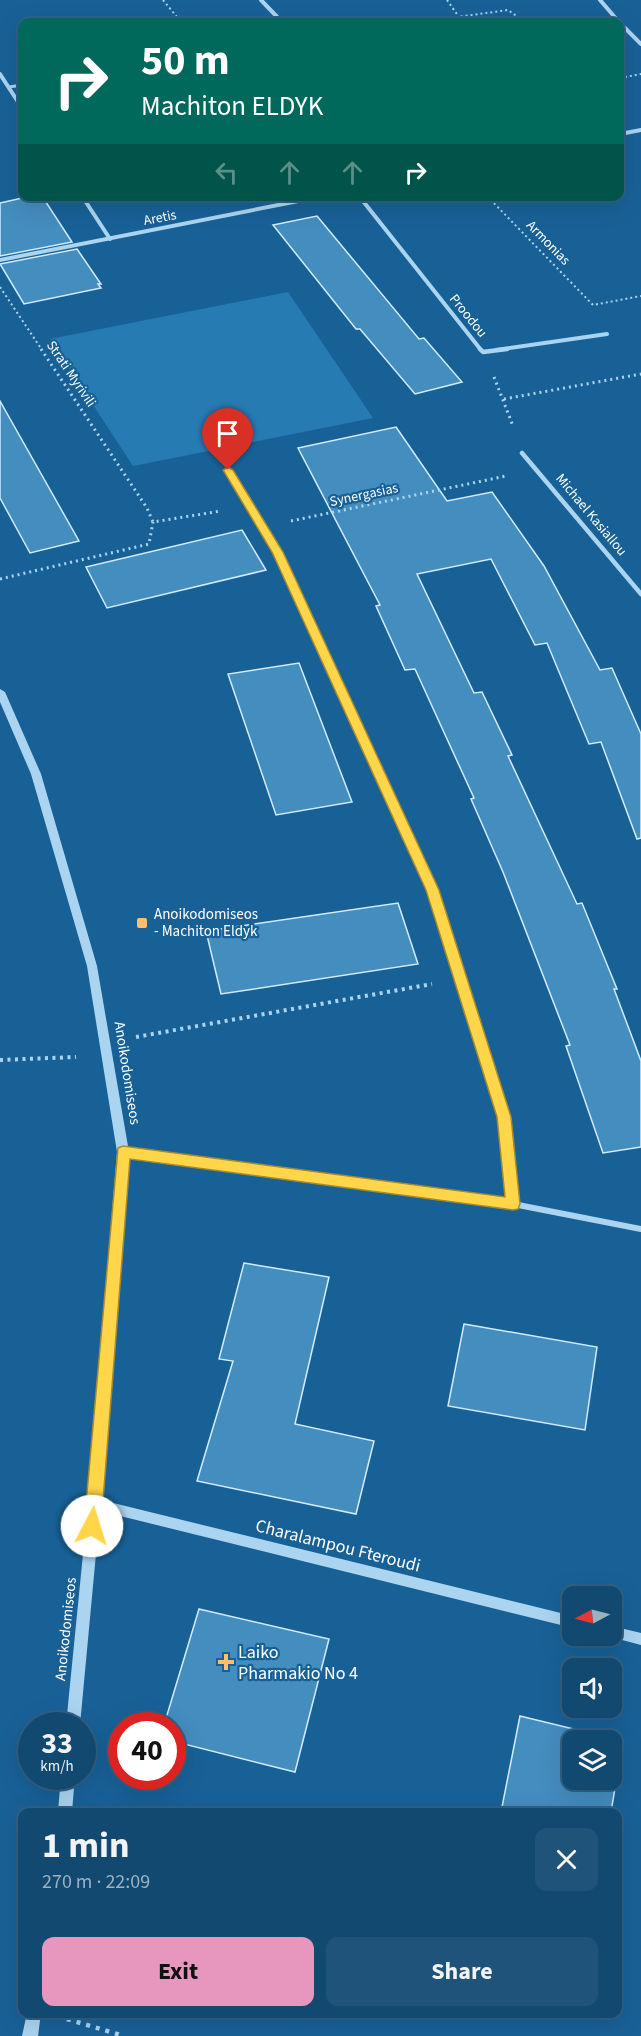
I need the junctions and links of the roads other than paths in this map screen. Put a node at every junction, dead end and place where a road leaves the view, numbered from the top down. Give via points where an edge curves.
1 (261, 0) edge
2 (600, 0) edge
3 (278, 18) edge
4 (615, 18) edge
5 (624, 28) edge
6 (641, 45) edge
7 (0, 74) edge
8 (18, 86) edge
9 (9, 87) junction
10 (18, 102) edge
11 (641, 130) edge
12 (624, 133) edge
13 (85, 201) edge
14 (299, 201) edge
15 (363, 201) edge
16 (110, 238) junction
17 (0, 260) edge
18 (607, 334) dead end
19 (522, 453) road end
20 (228, 470) dead end
21 (641, 594) edge
22 (0, 692) edge
23 (123, 1152) junction
24 (513, 1204) junction
25 (641, 1229) edge
26 (94, 1504) junction
27 (562, 1619) edge
28 (622, 1634) edge
29 (641, 1639) edge
30 (74, 1712) edge
31 (67, 1790) edge
32 (65, 1808) edge
33 (33, 2018) edge
34 (30, 2036) edge

1 - 3 street
2 - 4 street
5 - 6 street
7 - 9 street
8 - 9 lane
9 - 10 street
11 - 12 street
13 - 16 street
14 - 16 street, Aretis
15 - 18 street, Proodou via 483,352
16 - 17 street, Aretis
19 - 21 street, Michael Kasiallou
20 - 24 street via 278,552 432,890 504,1117
22 - 23 street, Anoikodomiseos via 36,774 92,966
23 - 24 street
23 - 26 street, Anoikodomiseos
24 - 25 street
26 - 27 street, Charalampou Fteroudi
26 - 30 street, Anoikodomiseos
28 - 29 street
31 - 32 street
33 - 34 street

